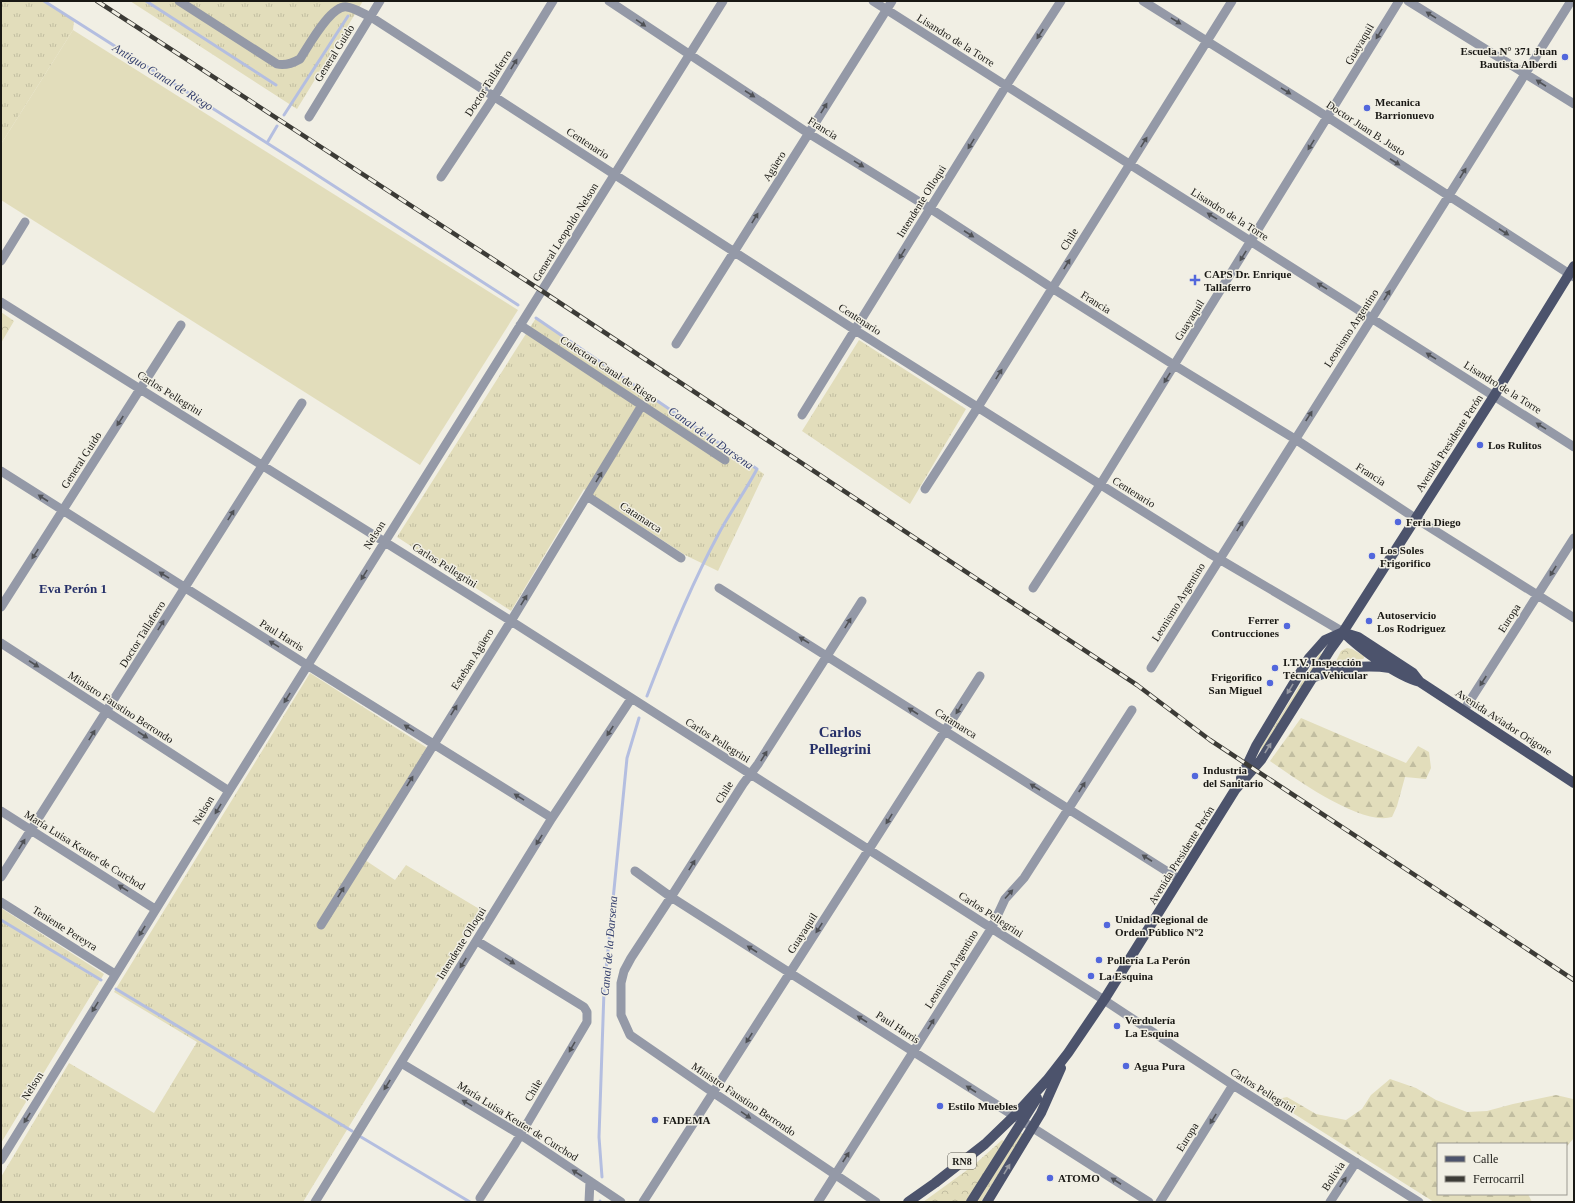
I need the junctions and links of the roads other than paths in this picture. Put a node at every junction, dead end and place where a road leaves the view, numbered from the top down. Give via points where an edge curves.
1 (179, 1) edge
2 (380, 1) edge
3 (553, 1) edge
4 (609, 1) edge
5 (723, 1) edge
6 (873, 1) edge
7 (892, 1) edge
8 (1061, 1) edge
9 (1143, 1) edge
10 (1232, 1) edge
11 (1399, 1) edge
12 (1408, 1) edge
13 (1571, 1) edge
14 (886, 10) junction
15 (371, 17) junction
16 (1207, 40) junction
17 (690, 55) junction
18 (1526, 74) junction
19 (1006, 86) junction
20 (494, 97) junction
21 (1574, 104) edge
22 (309, 117) dead end
23 (1328, 118) junction
24 (808, 133) junction
25 (1130, 164) junction
26 (615, 175) junction
27 (441, 177) dead end
28 (1448, 197) junction
29 (931, 209) junction
30 (25, 222) dead end
31 (1251, 241) junction
32 (734, 251) junction
33 (1, 261) edge
34 (1572, 272) edge
35 (1052, 288) junction
36 (1, 302) edge
37 (1372, 318) junction
38 (181, 325) dead end
39 (520, 325) junction
40 (855, 330) junction
41 (676, 344) dead end
42 (1174, 366) junction
43 (141, 388) junction
44 (1494, 396) junction
45 (302, 403) dead end
46 (642, 405) junction
47 (978, 407) junction
48 (802, 414) dead end
49 (1295, 439) junction
50 (1574, 447) edge
51 (725, 460) dead end
52 (262, 466) junction
53 (1, 471) edge
54 (427, 475) joint
55 (1100, 485) junction
56 (925, 489) dead end
57 (587, 496) junction
58 (63, 511) junction
59 (1415, 518) junction
60 (1574, 538) edge
61 (385, 542) junction
62 (681, 558) dead end
63 (1219, 559) junction
64 (185, 588) junction
65 (719, 588) dead end
66 (1033, 588) dead end
67 (1538, 596) junction
68 (862, 601) dead end
69 (1, 607) edge
70 (1574, 618) edge
71 (511, 621) junction
72 (1343, 632) junction
73 (1, 643) edge
74 (828, 655) junction
75 (307, 665) junction
76 (1151, 668) dead end
77 (1392, 668) junction
78 (980, 676) dead end
79 (1312, 678) junction
80 (1420, 682) junction
81 (631, 699) junction
82 (1132, 710) dead end
83 (1464, 710) junction
84 (106, 711) junction
85 (945, 731) junction
86 (433, 743) junction
87 (750, 774) junction
88 (1574, 783) edge
89 (1235, 790) junction
90 (229, 791) junction
91 (1068, 808) junction
92 (1, 811) edge
93 (552, 818) junction
94 (31, 830) junction
95 (869, 850) junction
96 (635, 871) dead end
97 (1, 877) edge
98 (1179, 879) junction
99 (672, 898) junction
100 (1, 902) edge
101 (155, 909) junction
102 (321, 925) dead end
103 (991, 929) junction
104 (477, 941) junction
105 (790, 973) junction
106 (115, 974) junction
107 (620, 1000) joint
108 (1104, 1000) junction
109 (914, 1052) junction
110 (1068, 1053) junction
111 (401, 1062) junction
112 (1233, 1085) junction
113 (714, 1093) junction
114 (1019, 1119) junction
115 (1032, 1128) junction
116 (521, 1135) junction
117 (1, 1160) edge
118 (1356, 1162) junction
119 (834, 1175) junction
120 (590, 1181) junction
121 (480, 1198) dead end
122 (314, 1202) edge
123 (589, 1202) edge
124 (621, 1202) edge
125 (643, 1202) edge
126 (818, 1202) edge
127 (876, 1202) edge
128 (908, 1202) edge
129 (971, 1202) edge
130 (987, 1202) edge
131 (1149, 1202) edge
132 (1160, 1202) edge
133 (1330, 1202) edge
134 (1419, 1202) edge

1 - 15 street, Centenario via 277,64 283,65 300,59 326,20 337,9 346,6
2 - 15 street, General Guido
20 -> 3 street, Doctor Tallaferro
4 -> 17 street, Francia
5 - 17 street, General Leopoldo Nelson
6 - 14 street, Lisandro de la Torre
7 - 14 street, Agüero
8 -> 19 street, Intendente Olloqui
9 -> 16 street, Doctor Juan B. Justo
10 - 16 street, Chile
11 -> 23 street, Guayaquil
18 -> 12 street
13 - 18 street, Leonismo Argentino
14 - 19 street, Lisandro de la Torre
24 -> 14 street, Agüero
15 - 20 street, Centenario
15 - 22 street, General Guido
16 -> 23 street, Doctor Juan B. Justo
25 -> 16 street, Chile
17 -> 24 street, Francia
17 - 26 street, General Leopoldo Nelson
21 -> 18 street
28 -> 18 street, Leonismo Argentino
19 - 25 street, Lisandro de la Torre
19 -> 29 street, Intendente Olloqui
20 - 26 street, Centenario
20 - 27 street, Doctor Tallaferro
23 -> 28 street, Doctor Juan B. Justo
23 -> 31 street, Guayaquil
24 -> 29 street, Francia
32 -> 24 street, Agüero
31 -> 25 street, Lisandro de la Torre
35 -> 25 street, Chile
26 - 32 street, Centenario
26 - 39 street, General Leopoldo Nelson
28 -> 34 street, Doctor Juan B. Justo
37 -> 28 street, Leonismo Argentino
29 -> 35 street, Francia
29 -> 40 street, Intendente Olloqui
30 - 33 street
37 -> 31 street, Lisandro de la Torre
31 -> 42 street, Guayaquil
32 - 40 street, Centenario
32 - 41 street, Agüero
34 - 44 main road, Avenida Presidente Perón
35 - 42 street, Francia
47 -> 35 street, Chile
36 - 43 street, Carlos Pellegrini
44 -> 37 street, Lisandro de la Torre
49 -> 37 street, Leonismo Argentino
38 - 43 street, General Guido
39 - 46 street, Colectora Canal de Riego
39 - 54 street, General Leopoldo Nelson
40 - 47 street, Centenario
40 - 48 street, Intendente Olloqui
42 - 49 street, Francia
42 -> 55 street, Guayaquil
43 - 52 street, Carlos Pellegrini
43 -> 58 street, General Guido
50 -> 44 street, Lisandro de la Torre
44 - 59 main road, Avenida Presidente Perón
45 - 52 street, Doctor Tallaferro
46 - 51 street, Colectora Canal de Riego
57 -> 46 street, Esteban Agüero
47 - 55 street, Centenario
47 - 56 street, Chile
49 - 59 street, Francia
63 -> 49 street, Leonismo Argentino
52 - 61 street, Carlos Pellegrini
64 -> 52 street, Doctor Tallaferro
58 -> 53 street, Paul Harris
54 - 61 street, Nelson
55 - 63 street, Centenario
55 - 66 street, Guayaquil
57 - 62 street, Catamarca
71 -> 57 street, Esteban Agüero
64 -> 58 street, Paul Harris
58 -> 69 street, General Guido
59 - 67 street, Francia
59 - 72 main road, Avenida Presidente Perón
60 -> 67 street, Europa
61 - 71 street, Carlos Pellegrini
61 -> 75 street, Nelson
63 - 72 street, Centenario
63 - 76 street, Leonismo Argentino
75 -> 64 street, Paul Harris
84 -> 64 street, Doctor Tallaferro
74 -> 65 street, Catamarca
67 - 70 street, Francia
67 -> 83 street, Europa
74 -> 68 street, Chile
71 - 81 street, Carlos Pellegrini
86 -> 71 street, Esteban Agüero
72 - 77 main road, Avenida Aviador Origone via 1355,644
72 - 79 main road, Avenida Presidente Perón
72 - 80 main road, Avenida Aviador Origone via 1358,637 1413,673
72 -> 89 main road, Avenida Presidente Perón via 1325,640 1309,658 1256,746
73 -> 84 street, Ministro Faustino Berrondo
85 -> 74 street, Catamarca
87 -> 74 street, Chile
86 -> 75 street, Paul Harris
75 -> 90 street, Nelson
77 - 79 main road via 1370,666 1323,673
77 - 80 main road, Avenida Aviador Origone via 1411,680
78 -> 85 street, Guayaquil
89 -> 79 main road, Avenida Presidente Perón via 1261,760
80 - 83 main road, Avenida Aviador Origone
81 - 87 street, Carlos Pellegrini
81 -> 93 street, Intendente Olloqui
91 -> 82 street, Leonismo Argentino
83 - 88 main road, Avenida Aviador Origone
84 -> 90 street, Ministro Faustino Berrondo
94 -> 84 street, Doctor Tallaferro
91 -> 85 street, Catamarca
85 -> 95 street, Guayaquil
93 -> 86 street, Paul Harris
102 -> 86 street, Esteban Agüero
87 - 95 street, Carlos Pellegrini
99 -> 87 street, Chile
89 - 98 main road, Avenida Presidente Perón
90 -> 101 street, Nelson
98 -> 91 street, Catamarca
103 -> 91 street, Leonismo Argentino via 1005,899 1024,878
92 - 94 street, María Luisa Keuter de Curchod
93 -> 104 street, Intendente Olloqui
97 -> 94 street, Doctor Tallaferro
101 -> 94 street, María Luisa Keuter de Curchod
95 - 103 street, Carlos Pellegrini
95 -> 105 street, Guayaquil
96 - 99 street, Paul Harris
98 - 108 main road, Avenida Presidente Perón
105 -> 99 street, Paul Harris
99 - 107 street, Chile via 624,971
100 - 106 street, Teniente Pereyra
101 -> 106 street, Nelson
103 - 108 street, Carlos Pellegrini
109 -> 103 street, Leonismo Argentino
104 -> 111 street, Intendente Olloqui
104 -> 116 street, Chile via 584,1007 588,1012 587,1022
109 -> 105 street, Paul Harris
105 -> 113 street, Guayaquil
106 -> 117 street, Nelson
107 - 113 street, Ministro Faustino Berrondo via 621,1015 630,1035
108 - 110 main road, Avenida Presidente Perón
108 - 112 street, Carlos Pellegrini
114 -> 109 street, Paul Harris
119 -> 109 street, Leonismo Argentino
110 - 114 main road, Avenida Presidente Perón via 1042,1085 1036,1101
110 - 115 main road, Avenida Presidente Perón via 1045,1106
116 -> 111 street, María Luisa Keuter de Curchod
111 -> 122 street, Intendente Olloqui
112 - 118 street, Carlos Pellegrini
112 -> 132 street, Europa
113 -> 119 street, Ministro Faustino Berrondo
113 - 125 street, Guayaquil
114 - 115 street, Paul Harris
114 - 128 main road, RN8
114 - 129 main road, Avenida Presidente Perón
130 -> 115 main road, Avenida Presidente Perón
131 -> 115 street, Paul Harris
120 -> 116 street, María Luisa Keuter de Curchod
116 - 121 street, Chile
133 -> 118 street, Bolivia
118 - 134 street, Carlos Pellegrini
119 - 126 street, Leonismo Argentino
119 - 127 street, Ministro Faustino Berrondo
120 - 123 street
120 - 124 street, María Luisa Keuter de Curchod

